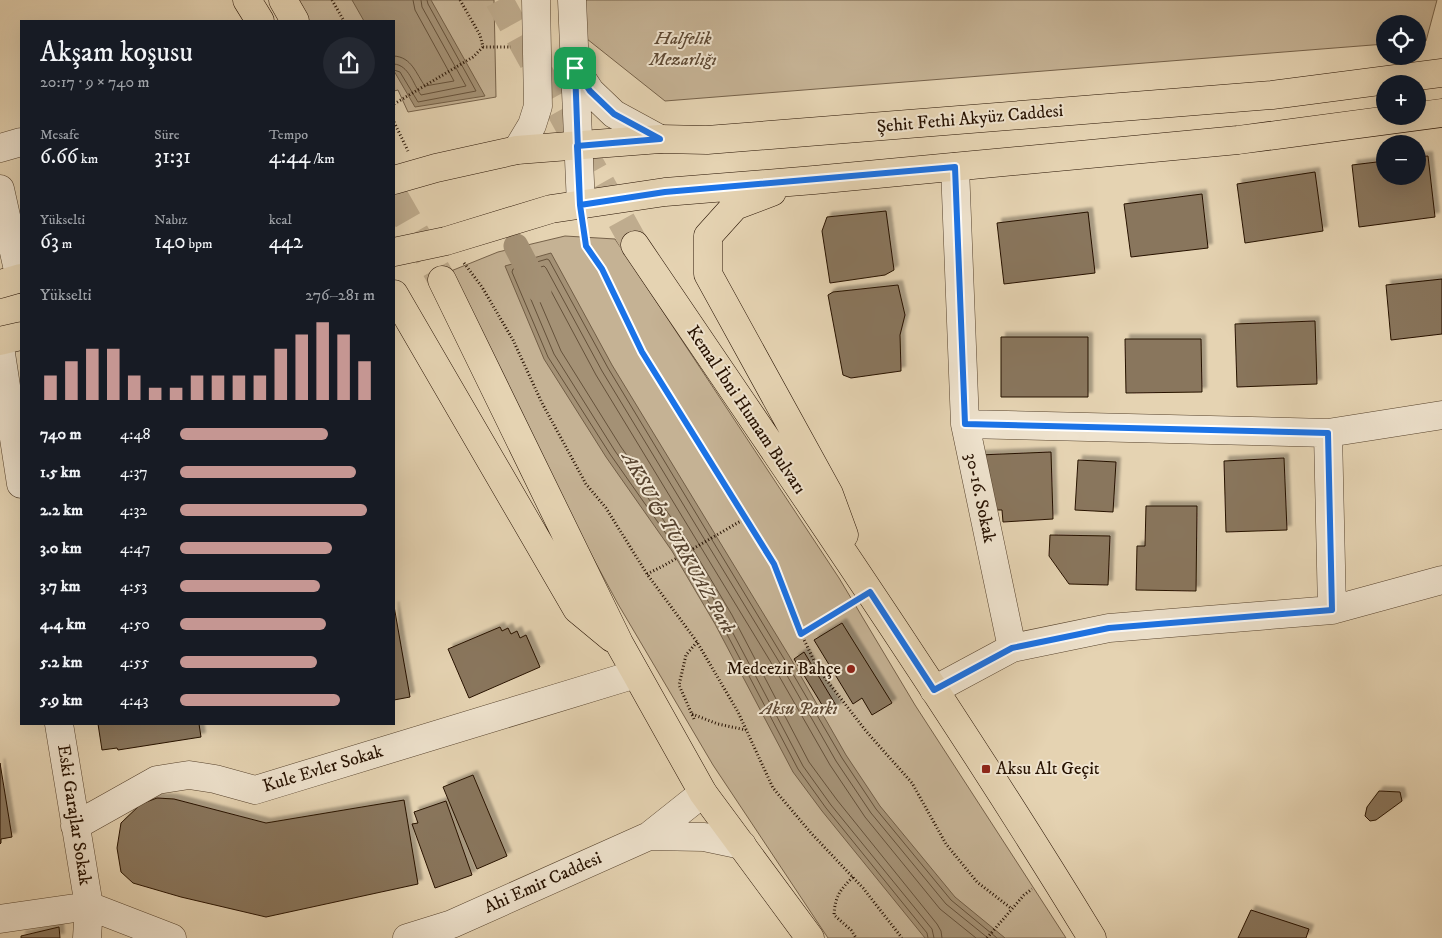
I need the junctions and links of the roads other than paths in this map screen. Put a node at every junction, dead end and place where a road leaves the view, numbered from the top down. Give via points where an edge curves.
1 (247, 0) edge
2 (283, 0) edge
3 (536, 0) edge
4 (572, 0) edge
5 (259, 20) edge
6 (294, 20) edge
7 (575, 68) junction
8 (1442, 73) edge
9 (1442, 113) edge
10 (660, 139) junction
11 (20, 142) edge
12 (577, 146) junction
13 (0, 148) edge
14 (508, 152) junction
15 (955, 167) junction
16 (395, 180) edge
17 (800, 181) junction
18 (0, 190) edge
19 (580, 205) junction
20 (635, 245) tunnel mouth
21 (395, 252) edge
22 (14, 280) edge
23 (442, 280) tunnel mouth
24 (395, 296) edge
25 (20, 336) edge
26 (0, 340) edge
27 (0, 347) edge
28 (1442, 415) edge
29 (965, 424) junction
30 (1328, 433) junction
31 (20, 477) edge
32 (1442, 580) edge
33 (864, 583) junction
34 (1332, 610) junction
35 (619, 643) junction
36 (1012, 648) junction
37 (636, 674) junction
38 (934, 690) junction
39 (59, 725) edge
40 (703, 793) junction
41 (75, 826) junction
42 (649, 836) junction
43 (742, 846) junction
44 (89, 906) junction
45 (0, 919) edge
46 (456, 931) edge
47 (87, 938) edge
48 (172, 938) edge
49 (407, 938) edge
50 (810, 938) edge
51 (1092, 938) edge

1 - 5 main road
2 - 6 main road
3 - 14 street via 538,106 532,125
4 - 7 street
7 - 10 street via 590,91 614,114
7 - 12 street
8 - 10 main road, Şehit Fethi Akyüz Caddesi via 1272,95 707,140
9 - 15 main road via 1238,140
10 - 12 main road, Şehit Fethi Akyüz Caddesi
11 - 13 street
12 - 14 main road, Şehit Fethi Akyüz Caddesi
12 - 19 street
14 - 16 main road, Şehit Fethi Akyüz Caddesi
15 - 17 main road
15 - 29 street, 30-16. Sokak
17 - 19 main road via 665,192
17 - 33 main road via 735,206 708,236 708,274 829,494
18 - 22 street
19 - 21 main road via 551,209
20 - 33 main road, Kemal İbni Humam Bulvarı
23 - 35 main road
24 - 35 main road via 577,609
25 - 26 main road
27 - 31 street
28 - 30 street
29 - 30 street
29 - 36 street, 30-16. Sokak
30 - 34 street
32 - 34 street
33 - 38 main road
34 - 36 street via 1109,628
35 - 37 main road
36 - 38 street
37 - 40 main road
37 - 41 street, Kule Evler Sokak via 255,790 189,775 157,780
38 - 51 main road via 1029,834
39 - 41 street, Eski Garajlar Sokak
40 - 42 street, Ahi Emir Caddesi
40 - 43 main road
41 - 44 street, Eski Garajlar Sokak
42 - 43 street, Ahi Emir Caddesi via 704,837
42 - 46 street, Ahi Emir Caddesi
43 - 50 main road
44 - 45 street
44 - 47 street, Eski Garajlar Sokak
44 - 48 street
46 - 49 street, Ahi Emir Caddesi

